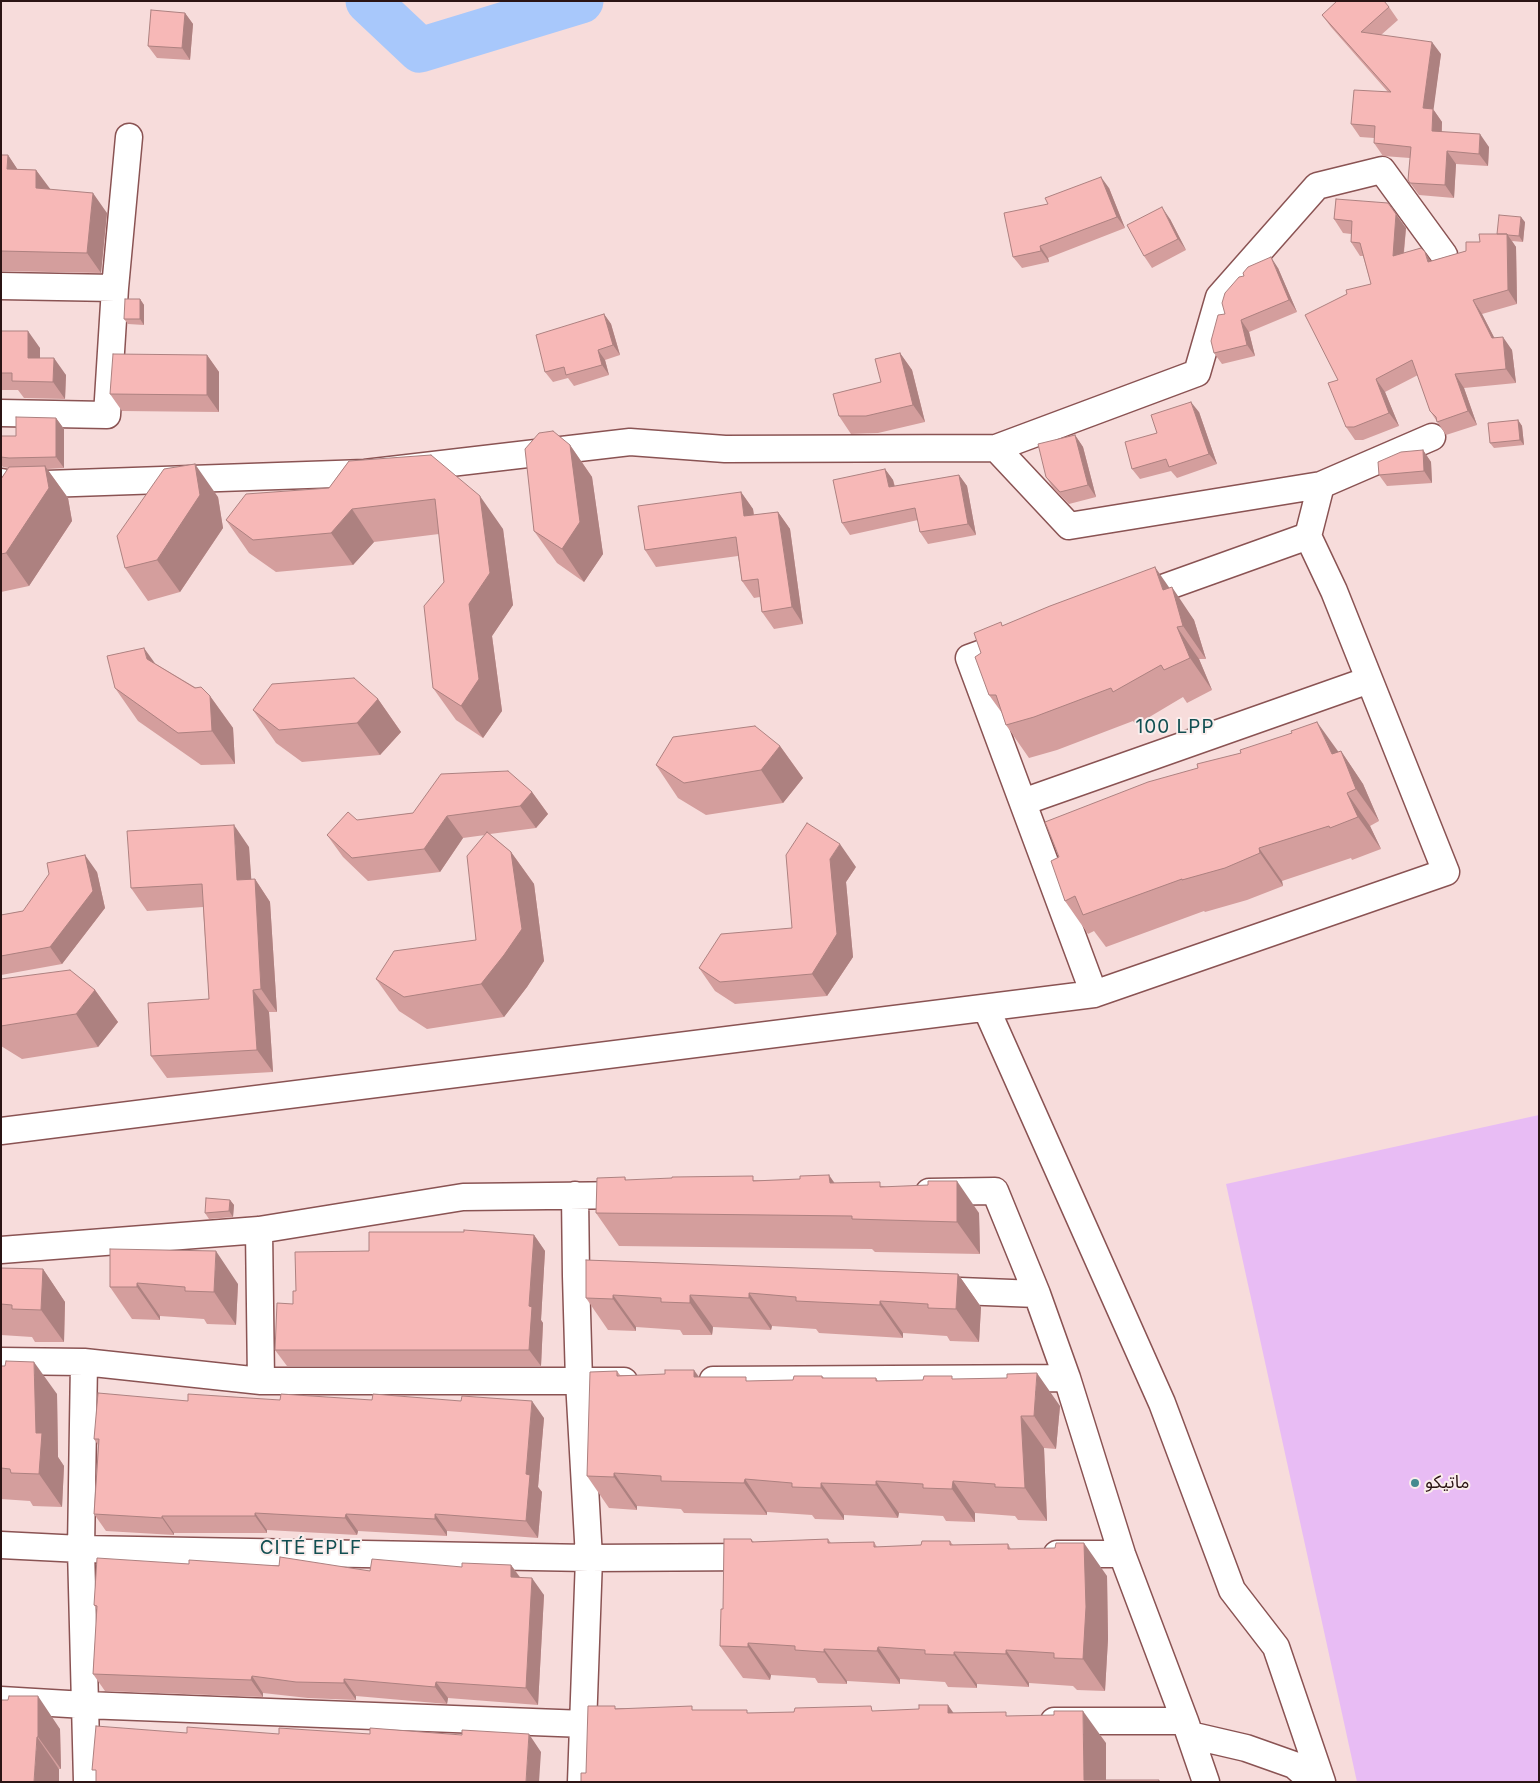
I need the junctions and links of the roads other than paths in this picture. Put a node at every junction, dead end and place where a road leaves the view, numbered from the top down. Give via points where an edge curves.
1 (129, 138) dead end
2 (1444, 255) edge
3 (1, 286) edge
4 (115, 288) junction
5 (1, 413) edge
6 (1432, 437) dead end
7 (996, 448) junction
8 (1, 482) edge
9 (1321, 485) junction
10 (1308, 536) junction
11 (1116, 605) edge
12 (1033, 635) edge
13 (1369, 680) junction
14 (1023, 802) junction
15 (1094, 994) junction
16 (986, 1008) junction
17 (1, 1130) edge
18 (905, 1192) edge
19 (655, 1194) edge
20 (575, 1195) junction
21 (259, 1230) junction
22 (1, 1250) edge
23 (576, 1276) junction
24 (644, 1279) edge
25 (910, 1289) edge
26 (1037, 1294) junction
27 (1, 1361) edge
28 (84, 1362) junction
29 (1067, 1378) junction
30 (649, 1380) edge
31 (689, 1380) edge
32 (261, 1381) junction
33 (579, 1381) junction
34 (1, 1545) edge
35 (81, 1549) junction
36 (1122, 1554) junction
37 (1033, 1555) edge
38 (777, 1556) edge
39 (589, 1558) junction
40 (1, 1700) edge
41 (85, 1705) junction
42 (1028, 1721) edge
43 (644, 1723) edge
44 (585, 1724) junction
45 (1188, 1728) junction
46 (87, 1782) edge
47 (582, 1782) edge
48 (1206, 1782) edge
49 (1313, 1782) edge
50 (1322, 1782) edge

1 - 4 street
2 - 7 street via 1382,170 1317,186 1219,297 1197,373
3 - 4 street
4 - 5 street via 107,415
6 - 9 street
7 - 8 street via 725,449 630,442 365,473 17,485
7 - 9 street via 1069,526
9 - 10 street
10 - 11 street
10 - 13 street
12 - 14 street via 969,658
13 - 14 street
13 - 15 street via 1446,872
14 - 15 street
15 - 16 street
16 - 17 street
16 - 50 street via 1162,1403 1232,1590 1276,1647
18 - 26 street via 995,1191
19 - 20 street
20 - 21 street via 463,1197
20 - 23 street
21 - 22 street
21 - 32 street
23 - 24 street
23 - 33 street
25 - 26 street
26 - 29 street
27 - 28 street
28 - 32 street
28 - 35 street
29 - 31 street
29 - 36 street
30 - 33 street
32 - 33 street
33 - 39 street
34 - 35 street
35 - 39 street
35 - 41 street
36 - 37 street
36 - 45 street
38 - 39 street
39 - 44 street
40 - 41 street
41 - 44 street
41 - 46 street
42 - 45 street
43 - 44 street
44 - 47 street
45 - 48 street
45 - 49 street via 1294,1765

